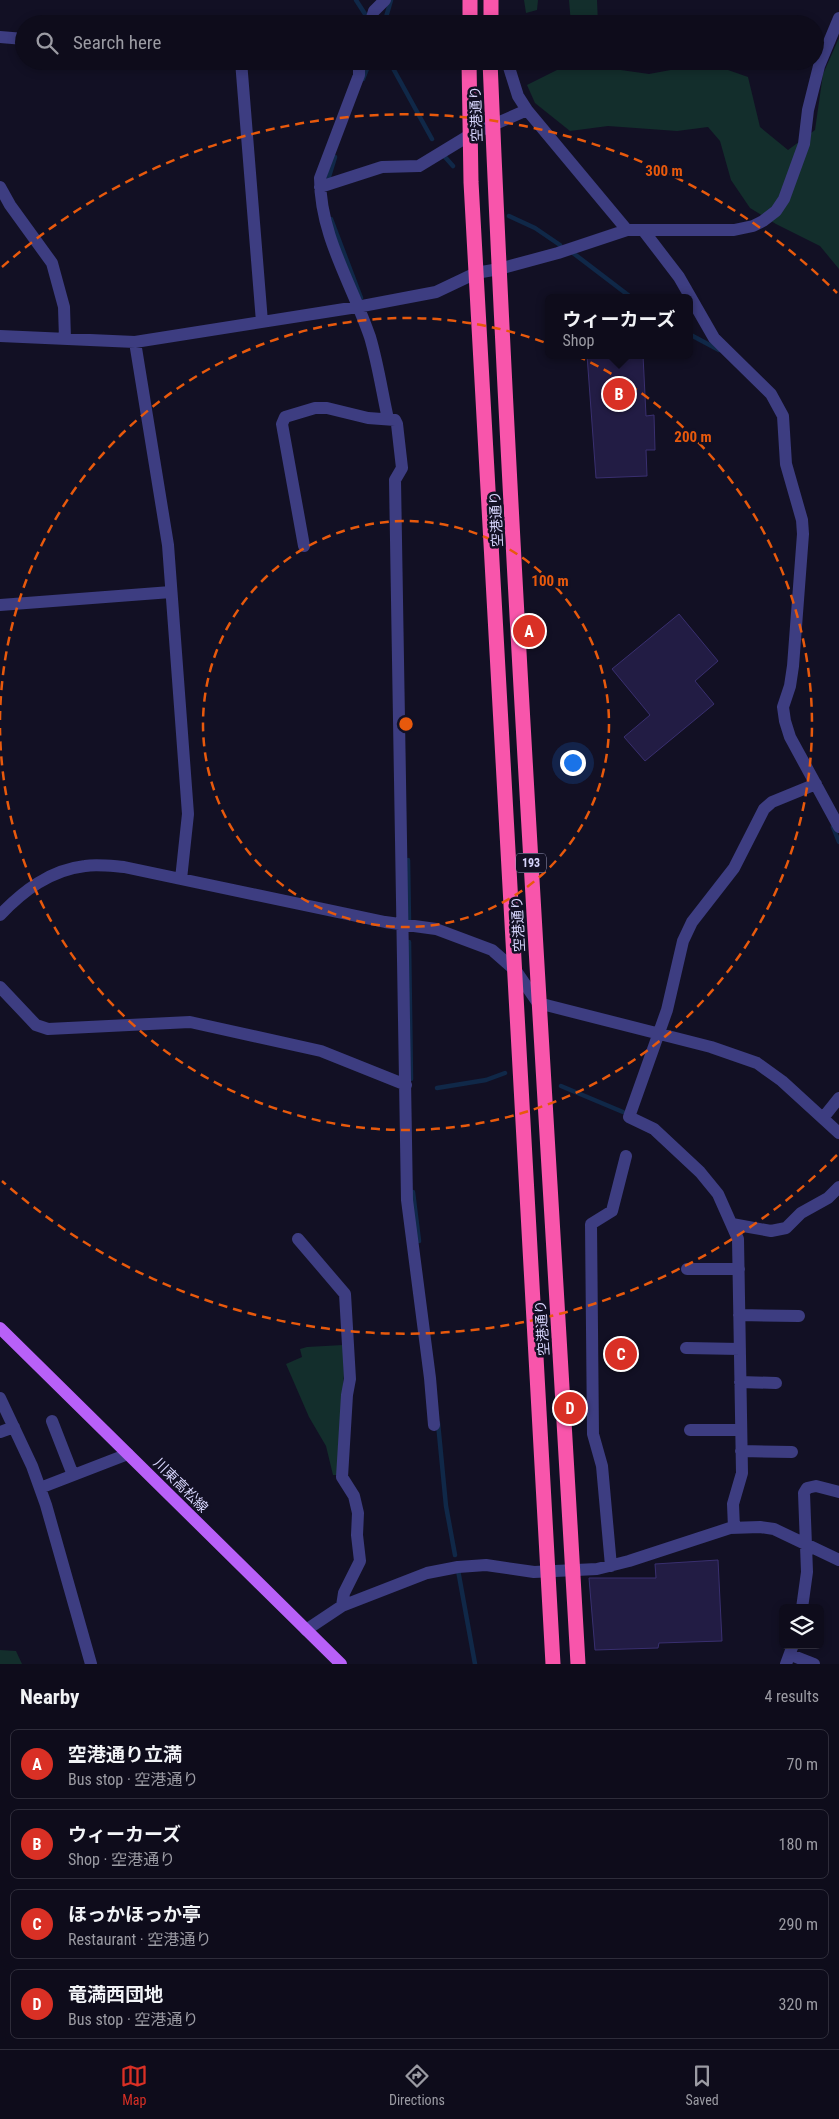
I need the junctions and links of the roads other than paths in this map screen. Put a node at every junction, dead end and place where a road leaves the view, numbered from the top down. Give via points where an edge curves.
1 (385, 0) edge
2 (470, 0) edge
3 (491, 0) edge
4 (373, 15) edge
5 (470, 15) edge
6 (490, 15) edge
7 (839, 18) edge
8 (0, 37) edge
9 (15, 38) edge
10 (824, 54) edge
11 (242, 70) edge
12 (359, 70) edge
13 (469, 70) edge
14 (490, 70) edge
15 (510, 70) edge
16 (818, 70) edge
17 (527, 110) junction
18 (493, 125) junction
19 (470, 136) junction
20 (0, 187) edge
21 (320, 187) junction
22 (627, 230) junction
23 (643, 230) junction
24 (498, 269) junction
25 (476, 272) junction
26 (689, 294) edge
27 (693, 301) edge
28 (357, 308) junction
29 (262, 322) junction
30 (0, 336) edge
31 (65, 339) junction
32 (135, 342) junction
33 (388, 419) junction
34 (304, 546) dead end
35 (171, 592) junction
36 (0, 605) edge
37 (816, 784) junction
38 (839, 827) edge
39 (181, 879) junction
40 (0, 915) edge
41 (404, 924) junction
42 (516, 971) junction
43 (0, 987) edge
44 (538, 1002) junction
45 (657, 1033) junction
46 (406, 1085) junction
47 (839, 1098) edge
48 (823, 1118) junction
49 (839, 1133) edge
50 (626, 1156) dead end
51 (839, 1187) edge
52 (732, 1224) junction
53 (298, 1239) dead end
54 (687, 1269) dead end
55 (738, 1269) junction
56 (739, 1314) junction
57 (799, 1316) dead end
58 (0, 1328) edge
59 (686, 1348) dead end
60 (740, 1349) junction
61 (740, 1382) junction
62 (776, 1383) dead end
63 (0, 1398) edge
64 (52, 1421) dead end
65 (434, 1424) dead end
66 (14, 1427) junction
67 (690, 1430) dead end
68 (741, 1430) junction
69 (0, 1432) edge
70 (741, 1451) junction
71 (792, 1452) dead end
72 (128, 1454) junction
73 (73, 1475) junction
74 (40, 1488) junction
75 (839, 1492) edge
76 (734, 1528) junction
77 (805, 1543) junction
78 (839, 1560) edge
79 (611, 1566) junction
80 (573, 1570) junction
81 (547, 1571) junction
82 (803, 1604) edge
83 (342, 1606) junction
84 (306, 1630) junction
85 (790, 1655) edge
86 (91, 1664) edge
87 (341, 1664) edge
88 (553, 1664) edge
89 (578, 1664) edge
90 (814, 1664) edge

1 - 4 street
2 - 5 highway
3 - 6 highway
7 - 10 street
8 - 9 street
11 - 29 street
12 - 21 street via 320,178
13 - 19 highway, 空港通り / 193
14 - 18 highway, 空港通り / 193
15 - 17 street via 518,96
16 - 23 street via 804,144 784,199 776,211 753,226 734,230
17 - 18 street
17 - 22 street
18 - 19 street
18 - 24 highway, 空港通り / 193
19 - 21 street via 419,166 382,167
19 - 25 highway, 空港通り / 193
20 - 31 street via 52,263 64,307
21 - 28 street via 323,218
22 - 23 street
22 - 24 street
23 - 26 street
24 - 25 street
24 - 44 highway, 空港通り / 193
25 - 28 street via 436,292
25 - 42 highway, 空港通り / 193
27 - 37 street via 714,338 771,394 783,416 786,464 803,534 793,666 784,706 785,721
28 - 29 street
28 - 33 street via 370,338
29 - 32 street
30 - 31 street
31 - 32 street
32 - 35 street via 168,545
33 - 34 street via 368,418 327,408 315,408 286,417 282,424
33 - 41 street via 395,420 397,424 402,468 395,480
35 - 36 street
35 - 39 street via 188,814
37 - 38 street
37 - 45 street via 772,802 764,809 734,868 692,922 684,941 667,1010
39 - 40 street via 124,867 78,867 41,881 20,894
39 - 41 street
41 - 42 street via 464,938 492,950
41 - 46 street
42 - 44 street
42 - 81 highway, 空港通り / 193
43 - 46 street via 36,1025 48,1029 190,1022 321,1051
44 - 45 street
44 - 80 highway, 空港通り / 193
45 - 48 street via 757,1063 782,1080
45 - 52 street via 629,1117 654,1130 700,1172 718,1194
46 - 65 street via 407,1200
47 - 48 street
48 - 49 street
50 - 79 street via 612,1211 591,1224 593,1434 602,1466
51 - 52 street via 828,1198 801,1213 786,1228 771,1231
52 - 55 street via 738,1239
53 - 83 street via 345,1294 350,1379 346,1395 342,1477 354,1496 358,1513 360,1561 344,1592
54 - 55 street
55 - 56 street
56 - 57 street
56 - 60 street
58 - 72 main road, 川東高松線
59 - 60 street
60 - 61 street
61 - 62 street
61 - 68 street
63 - 66 street
64 - 73 street
66 - 69 street
66 - 74 street
67 - 68 street
68 - 70 street
70 - 71 street
70 - 76 street via 742,1473 733,1504
72 - 73 street
72 - 84 main road, 川東高松線
73 - 74 street
74 - 86 street
75 - 77 street via 816,1486 807,1488 804,1493
76 - 77 street via 774,1529
76 - 79 street
77 - 78 street
77 - 82 street via 807,1572
79 - 80 street
80 - 81 street
80 - 89 highway, 空港通り / 193
81 - 83 street via 486,1565 458,1567 427,1573
81 - 88 highway, 空港通り / 193
83 - 84 street
84 - 87 main road, 川東高松線
85 - 90 street

